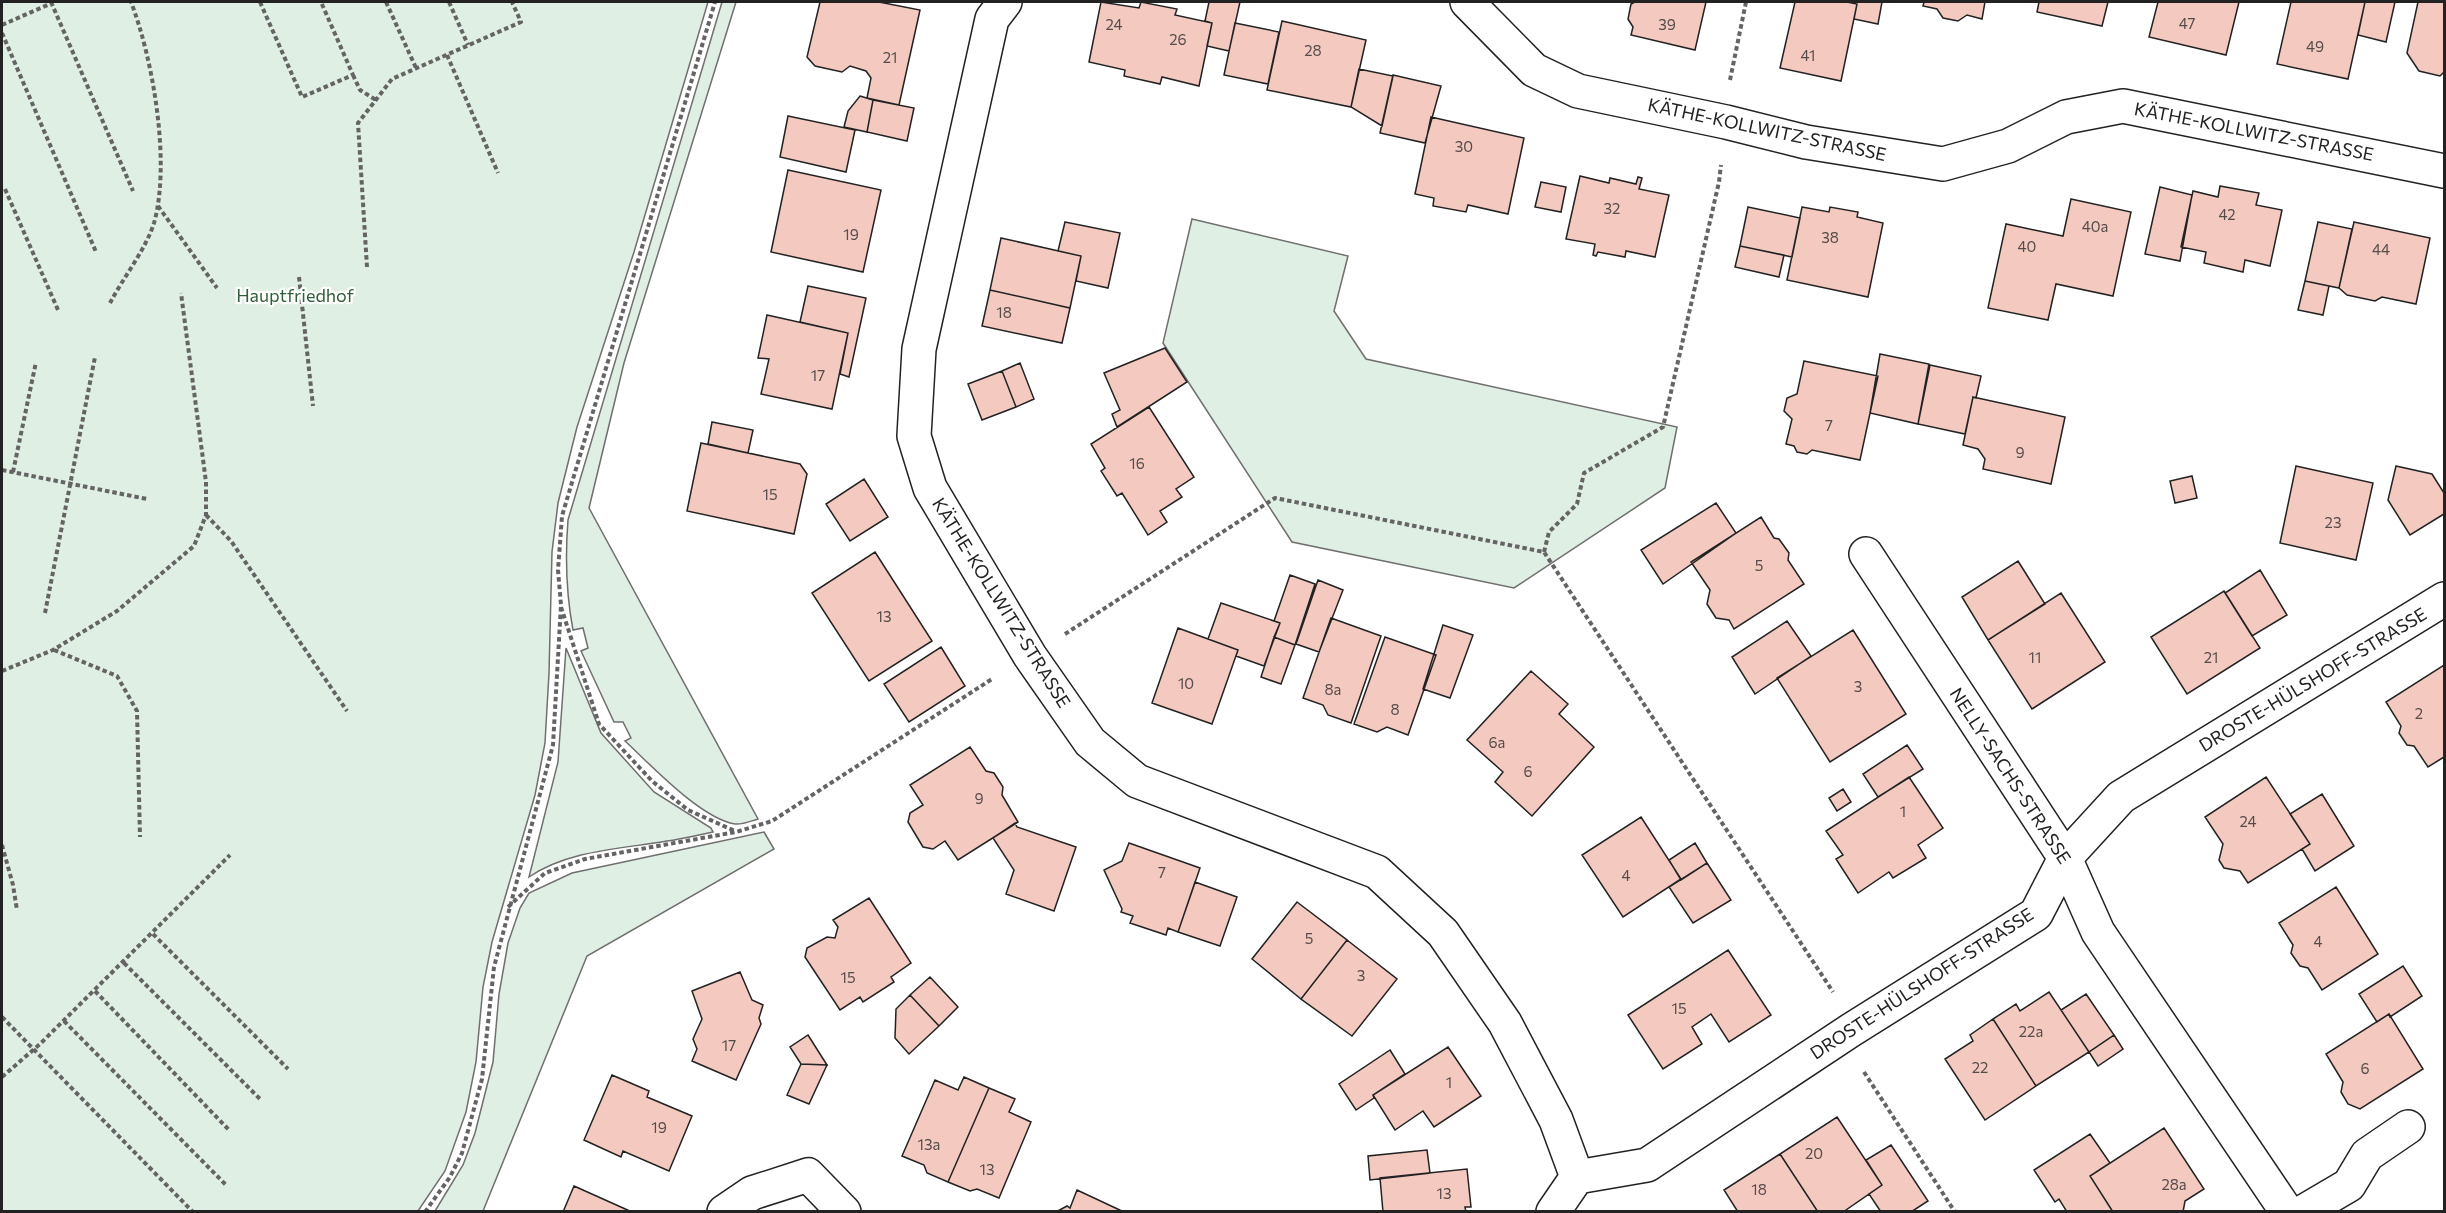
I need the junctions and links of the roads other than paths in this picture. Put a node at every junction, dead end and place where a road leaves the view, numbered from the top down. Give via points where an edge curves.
1 (1005, 2) edge
2 (1467, 2) edge
3 (2445, 171) edge
4 (1866, 554) dead end
5 (2445, 599) edge
6 (2065, 858) junction
7 (2408, 1127) dead end
8 (1577, 1177) junction
9 (724, 1212) edge
10 (844, 1212) edge
11 (1553, 1212) edge
12 (2287, 1212) edge
13 (2303, 1212) edge

1 - 8 street, KÄTHE-KOLLWITZ-STRASSE via 992,19 919,349 914,436 930,488 1030,656 1090,742 1137,781 1377,872 1443,933 1505,1023 1556,1120
2 - 3 street, KÄTHE-KOLLWITZ-STRASSE via 1534,70 1578,91 1806,142 1943,164 2008,147 2066,117 2123,106
4 - 6 street, NELLY-SACHS-STRASSE
5 - 6 street, DROSTE-HÜLSHOFF-STRASSE via 2121,797
6 - 8 street, DROSTE-HÜLSHOFF-STRASSE via 2036,914 1647,1165
6 - 12 street, NELLY-SACHS-STRASSE via 2098,932
7 - 13 street via 2367,1155 2349,1185
8 - 11 street
9 - 10 street via 752,1193 808,1175

